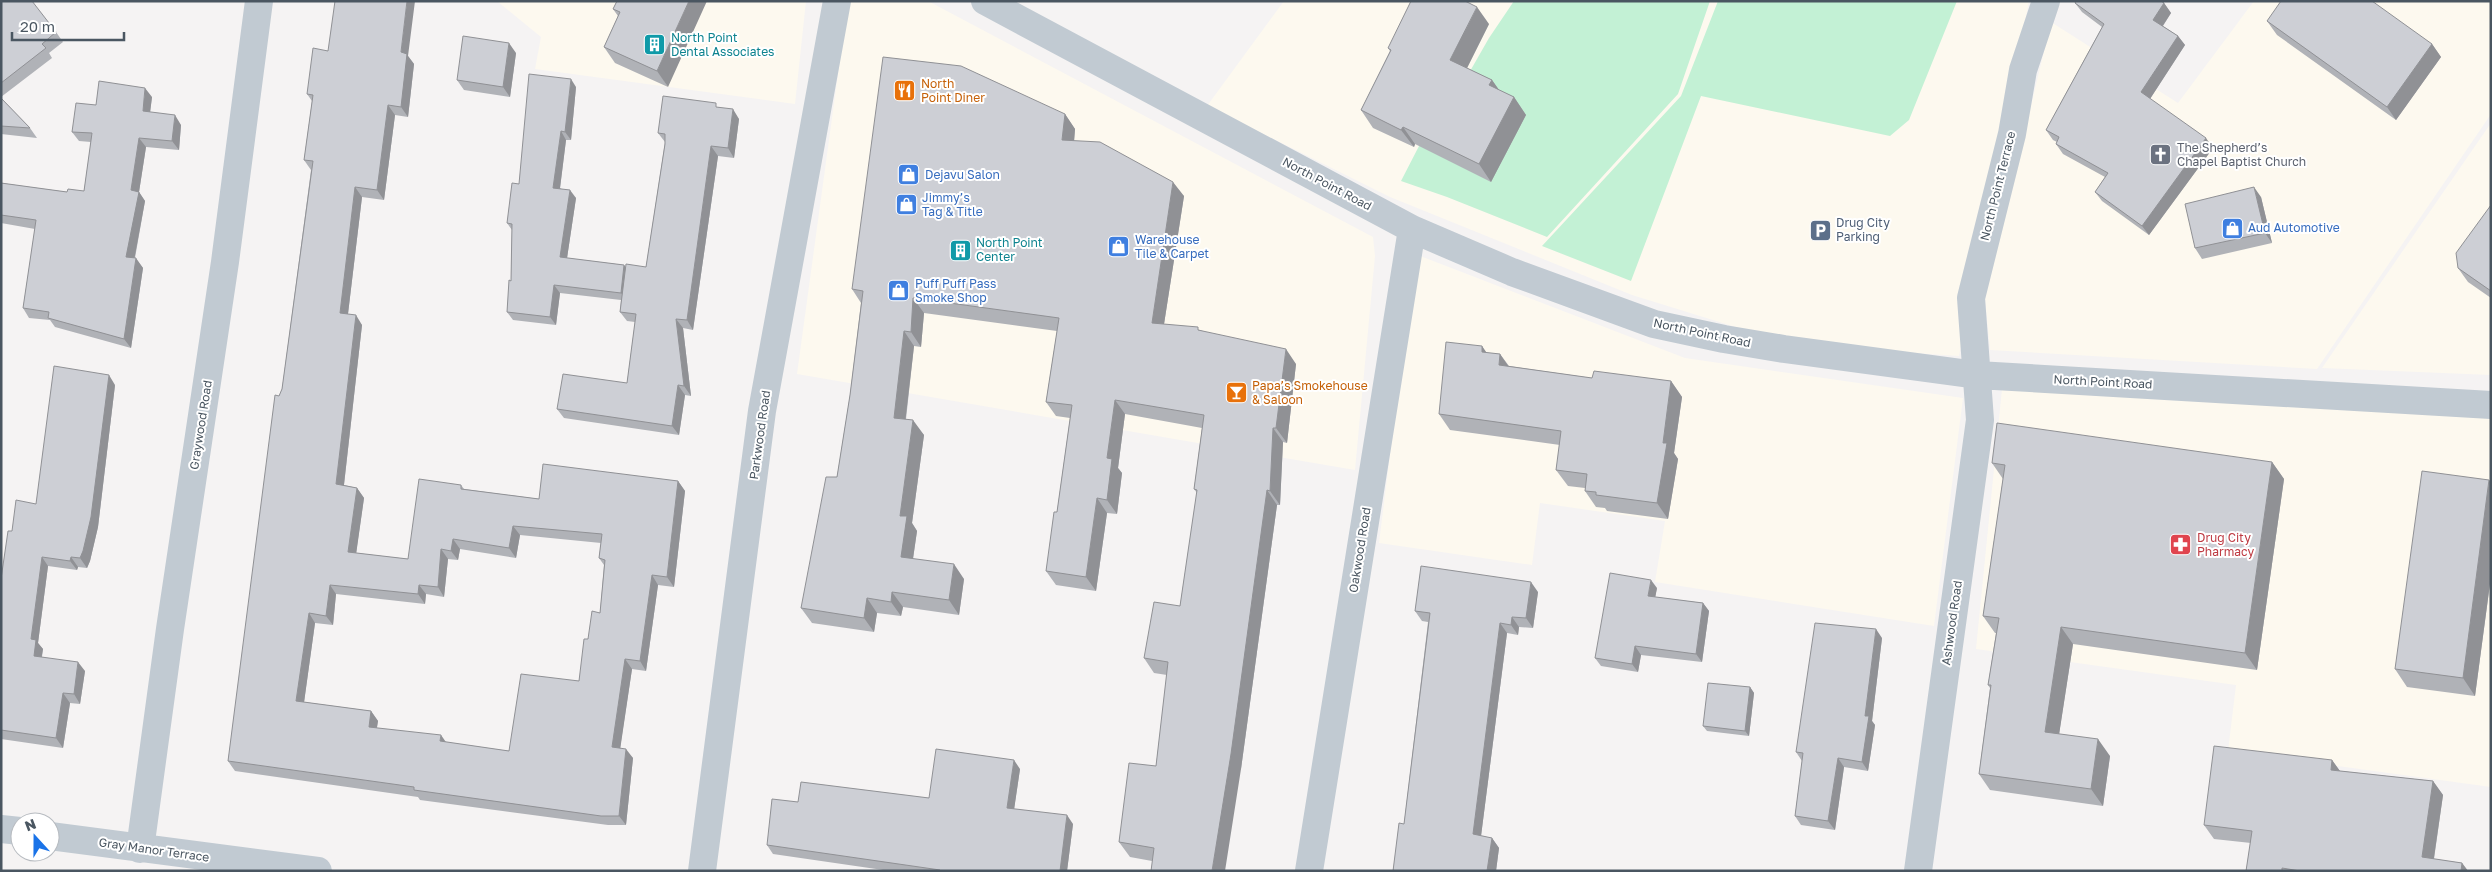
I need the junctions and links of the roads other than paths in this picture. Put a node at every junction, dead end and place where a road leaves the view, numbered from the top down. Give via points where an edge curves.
1 (258, 1) edge
2 (837, 1) edge
3 (985, 1) edge
4 (2046, 1) edge
5 (1412, 229) junction
6 (1977, 375) junction
7 (2491, 405) edge
8 (60, 837) edge
9 (140, 849) junction
10 (318, 871) edge
11 (702, 871) edge
12 (1309, 871) edge
13 (1918, 871) edge

1 - 9 street, Graywood Road via 225,262
2 - 11 street, Parkwood Road via 762,411
3 - 5 street, North Point Road
4 - 6 street, North Point Terrace via 2023,70 2012,134 1971,298
5 - 6 street, North Point Road via 1512,272 1654,324 1784,349
5 - 12 street, Oakwood Road
6 - 7 street, North Point Road
6 - 13 street, Ashwood Road via 1980,420
8 - 9 street, Gray Manor Terrace
9 - 10 street, Gray Manor Terrace

